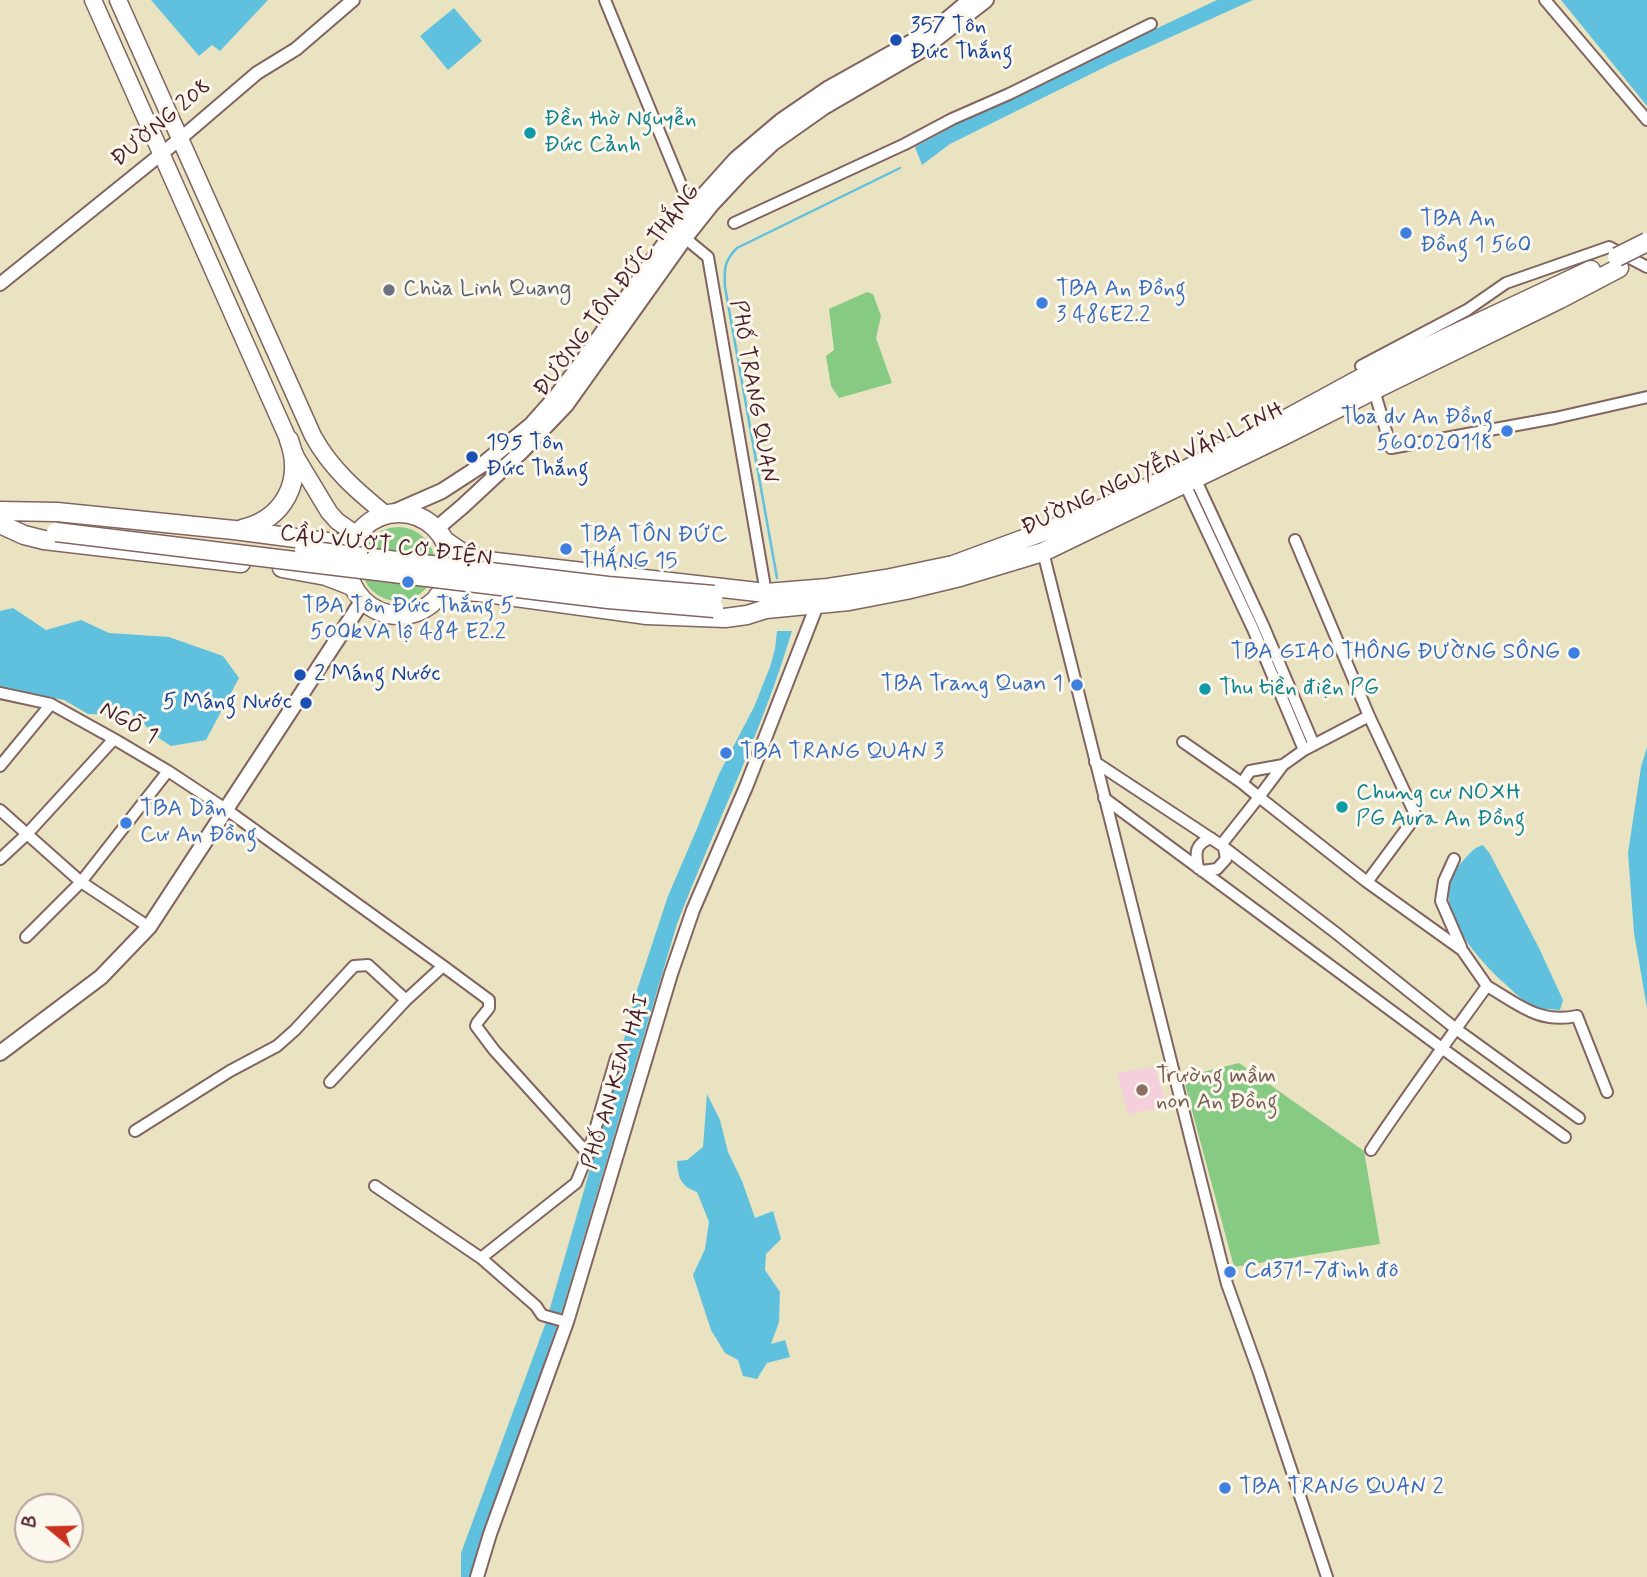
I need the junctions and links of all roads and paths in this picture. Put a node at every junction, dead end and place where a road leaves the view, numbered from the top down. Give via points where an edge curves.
1 (93, 0) edge
2 (118, 0) edge
3 (353, 0) edge
4 (605, 0) edge
5 (971, 0) edge
6 (986, 0) edge
7 (1545, 0) edge
8 (1152, 24) dead end
9 (1647, 120) edge
10 (181, 138) junction
11 (160, 154) junction
12 (691, 209) junction
13 (734, 223) dead end
14 (685, 238) junction
15 (1647, 242) edge
16 (1647, 254) edge
17 (1618, 262) junction
18 (1647, 267) edge
19 (0, 284) edge
20 (1361, 366) dead end
21 (1374, 390) junction
22 (293, 391) junction
23 (1647, 397) edge
24 (272, 401) junction
25 (289, 440) junction
26 (1187, 476) junction
27 (389, 513) junction
28 (1, 517) edge
29 (234, 530) junction
30 (440, 535) junction
31 (354, 540) junction
32 (1295, 540) dead end
33 (1043, 552) junction
34 (358, 593) junction
35 (438, 596) junction
36 (766, 601) junction
37 (817, 605) junction
38 (0, 694) edge
39 (51, 704) junction
40 (1369, 716) junction
41 (114, 739) junction
42 (1184, 742) dead end
43 (1309, 748) junction
44 (1096, 762) junction
45 (1283, 765) junction
46 (0, 766) edge
47 (167, 771) junction
48 (1242, 783) junction
49 (1259, 797) junction
50 (1104, 798) junction
51 (0, 810) edge
52 (227, 810) junction
53 (27, 834) junction
54 (1211, 838) junction
55 (1223, 846) junction
56 (0, 859) edge
57 (1454, 859) dead end
58 (1200, 869) junction
59 (1367, 882) junction
60 (81, 883) junction
61 (149, 927) junction
62 (26, 937) dead end
63 (1462, 950) junction
64 (443, 966) junction
65 (1487, 986) junction
66 (406, 1000) junction
67 (1456, 1029) junction
68 (1443, 1049) junction
69 (0, 1053) edge
70 (616, 1058) dead end
71 (330, 1082) dead end
72 (1607, 1092) dead end
73 (1579, 1118) dead end
74 (135, 1131) dead end
75 (1564, 1137) dead end
76 (1371, 1150) dead end
77 (588, 1154) junction
78 (375, 1186) dead end
79 (481, 1258) junction
80 (565, 1321) junction
81 (477, 1577) edge
82 (1327, 1577) edge

1 - 11 main road
2 - 10 main road
3 - 10 street, ĐƯỜNG 208
4 - 12 street
5 - 12 main road, ĐƯỜNG TÔN ĐỨC THẮNG via 938,27 829,88 781,121 736,159
6 - 14 main road, ĐƯỜNG TÔN ĐỨC THẮNG via 922,50 824,107 773,143
7 - 9 street
8 - 13 street
10 - 11 street, ĐƯỜNG 208
10 - 22 main road
11 - 19 street, ĐƯỜNG 208
11 - 24 main road
12 - 14 street
12 - 27 main road, ĐƯỜNG TÔN ĐỨC THẮNG via 531,425 442,491
14 - 30 main road, ĐƯỜNG TÔN ĐỨC THẮNG via 566,405 463,506
14 - 36 street, PHỐ TRANG QUAN via 708,257
15 - 17 highway, ĐƯỜNG NGUYỄN VĂN LINH, bridge
16 - 17 highway, ĐƯỜNG NGUYỄN VĂN LINH
17 - 21 highway, ĐƯỜNG NGUYỄN VĂN LINH via 1560,299
17 - 26 highway, ĐƯỜNG NGUYỄN VĂN LINH via 1367,375
18 - 20 street via 1609,247 1597,251 1506,283 1467,310
21 - 23 street via 1391,448
21 - 26 highway, ĐƯỜNG NGUYỄN VĂN LINH
22 - 24 main road via 288,407
22 - 27 main road via 326,458 342,477
24 - 25 main road
25 - 29 highway via 294,465 286,499 260,523
25 - 31 main road via 329,512
26 - 33 highway, ĐƯỜNG NGUYỄN VĂN LINH
26 - 36 highway, ĐƯỜNG NGUYỄN VĂN LINH via 953,565
26 - 43 street
27 - 30 highway via 424,519
27 - 31 highway via 369,522
28 - 29 highway via 43,510
28 - 34 highway via 24,534 44,540 297,569 326,576
28 - 36 highway, CẦU VƯỢT CƠ ĐIỆN, bridge via 594,597
29 - 31 highway
30 - 35 highway via 449,556 449,573
30 - 36 highway, ĐƯỜNG NGUYỄN VĂN LINH via 464,554 487,561
31 - 34 highway via 348,569
32 - 40 street
33 - 37 highway, ĐƯỜNG NGUYỄN VĂN LINH via 906,590
33 - 44 street
34 - 35 highway via 377,611 403,615 419,611
34 - 52 main road
35 - 36 highway, ĐƯỜNG NGUYỄN VĂN LINH via 479,592 699,618 737,617
36 - 37 highway, ĐƯỜNG NGUYỄN VĂN LINH
37 - 80 street, PHỐ AN KIM HẢI via 693,910
38 - 39 street, NGÕ 1
39 - 41 street, NGÕ 1
39 - 46 street
40 - 43 street
40 - 59 street via 1416,816
41 - 47 street, NGÕ 1
41 - 53 street
42 - 48 street
43 - 45 street
44 - 50 street
44 - 54 street
45 - 48 street via 1250,771
45 - 49 street
47 - 52 street, NGÕ 1
47 - 60 street
48 - 49 street
49 - 55 street
49 - 59 street
50 - 58 street
50 - 82 street via 1227,1284
51 - 53 street
52 - 61 main road
52 - 64 street, NGÕ 1
53 - 56 street
53 - 60 street
54 - 55 street
54 - 58 street via 1196,849
55 - 58 street via 1226,859 1217,869
55 - 67 street
57 - 63 street via 1441,901
58 - 68 street
59 - 63 street
60 - 61 street
60 - 62 street
61 - 69 main road via 102,976
63 - 65 street
64 - 66 street
64 - 77 street, NGÕ 1 via 489,1000 489,1009 476,1027
65 - 67 street
65 - 72 street via 1541,1016 1577,1016
66 - 71 street
66 - 74 street via 368,965 354,965 277,1046
67 - 68 street
67 - 73 street
68 - 75 street
68 - 76 street
70 - 77 street
77 - 79 street via 576,1183
78 - 79 street
79 - 80 street via 542,1315
80 - 81 street, PHỐ AN KIM HẢI

